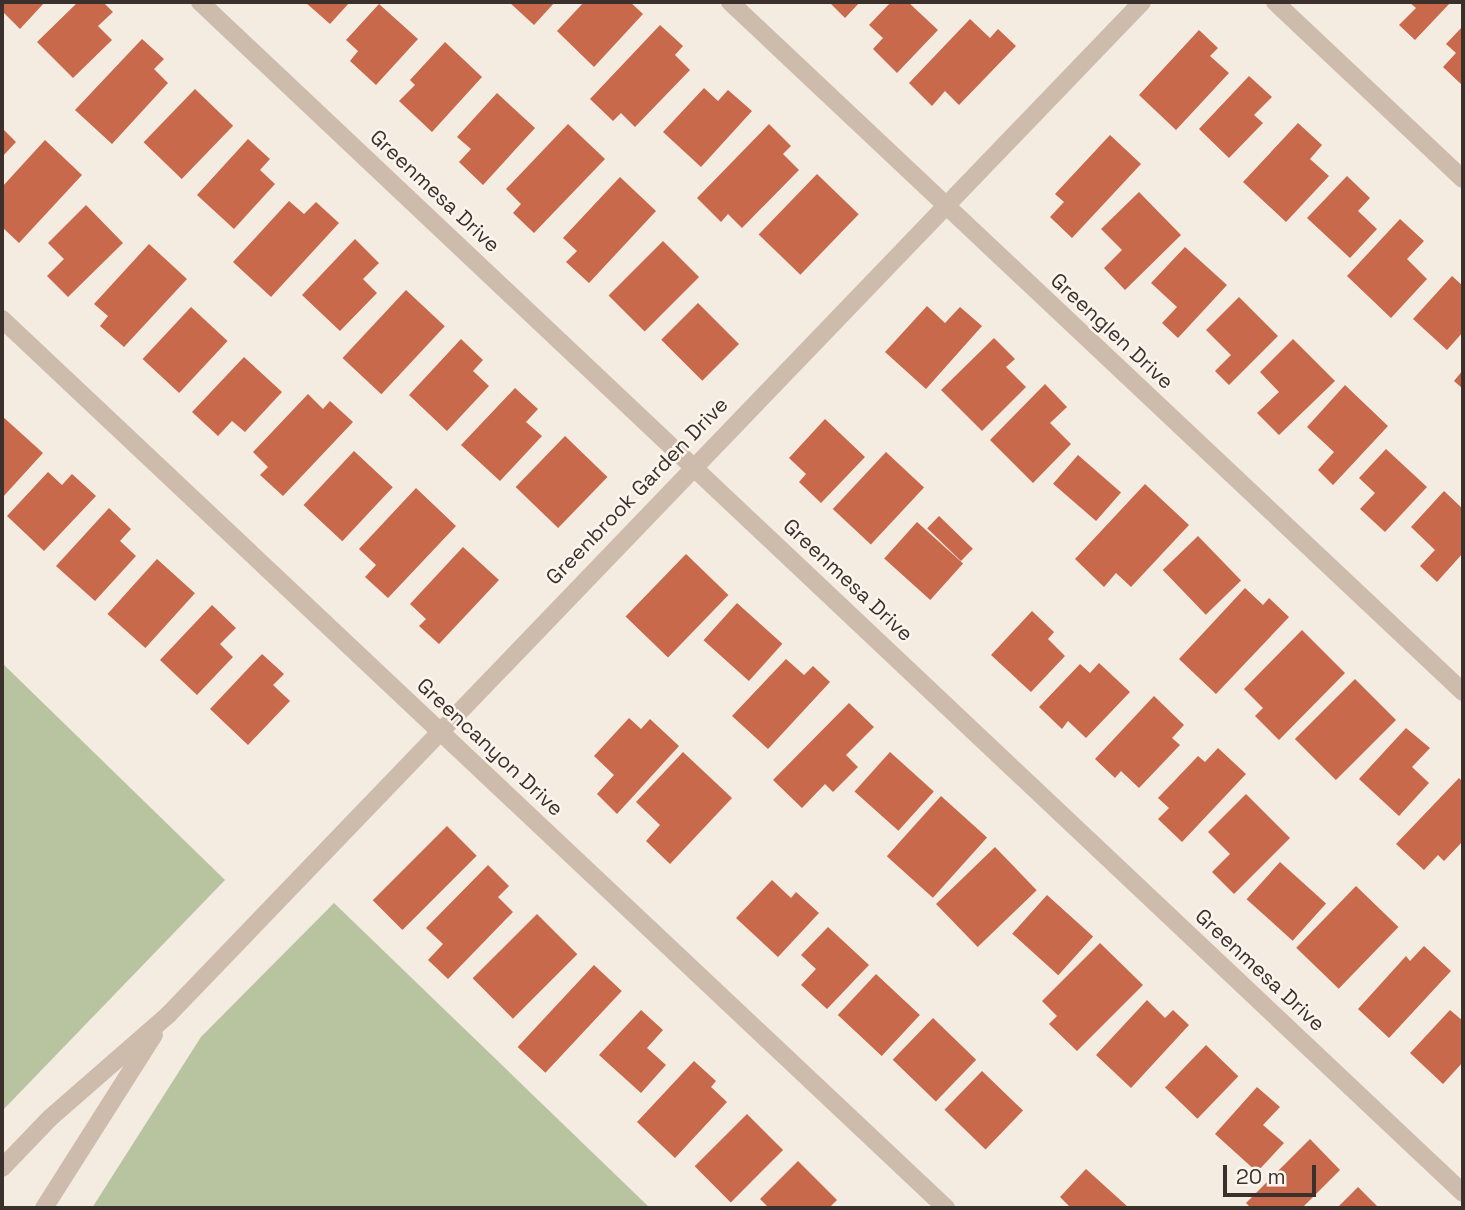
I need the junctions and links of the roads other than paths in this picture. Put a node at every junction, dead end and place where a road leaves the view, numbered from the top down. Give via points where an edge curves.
1 (201, 2) edge
2 (730, 2) edge
3 (1142, 2) edge
4 (1275, 2) edge
5 (1463, 179) edge
6 (945, 205) junction
7 (2, 319) edge
8 (694, 466) junction
9 (1463, 692) edge
10 (439, 730) junction
11 (168, 1015) junction
12 (2, 1168) edge
13 (1463, 1193) edge
14 (44, 1208) edge
15 (946, 1208) edge

1 - 8 street, Greenmesa Drive
2 - 6 street, Greenglen Drive
3 - 6 street, Greenbrook Garden Drive
4 - 5 street
6 - 8 street, Greenbrook Garden Drive
6 - 9 street, Greenglen Drive
7 - 10 street, Greencanyon Drive
8 - 10 street, Greenbrook Garden Drive
8 - 13 street, Greenmesa Drive
10 - 11 street, Greenbrook Garden Drive
10 - 15 street, Greencanyon Drive
11 - 12 street, Greenbrook Garden Drive via 50,1118
11 - 14 street, Greenbrook Garden Drive

